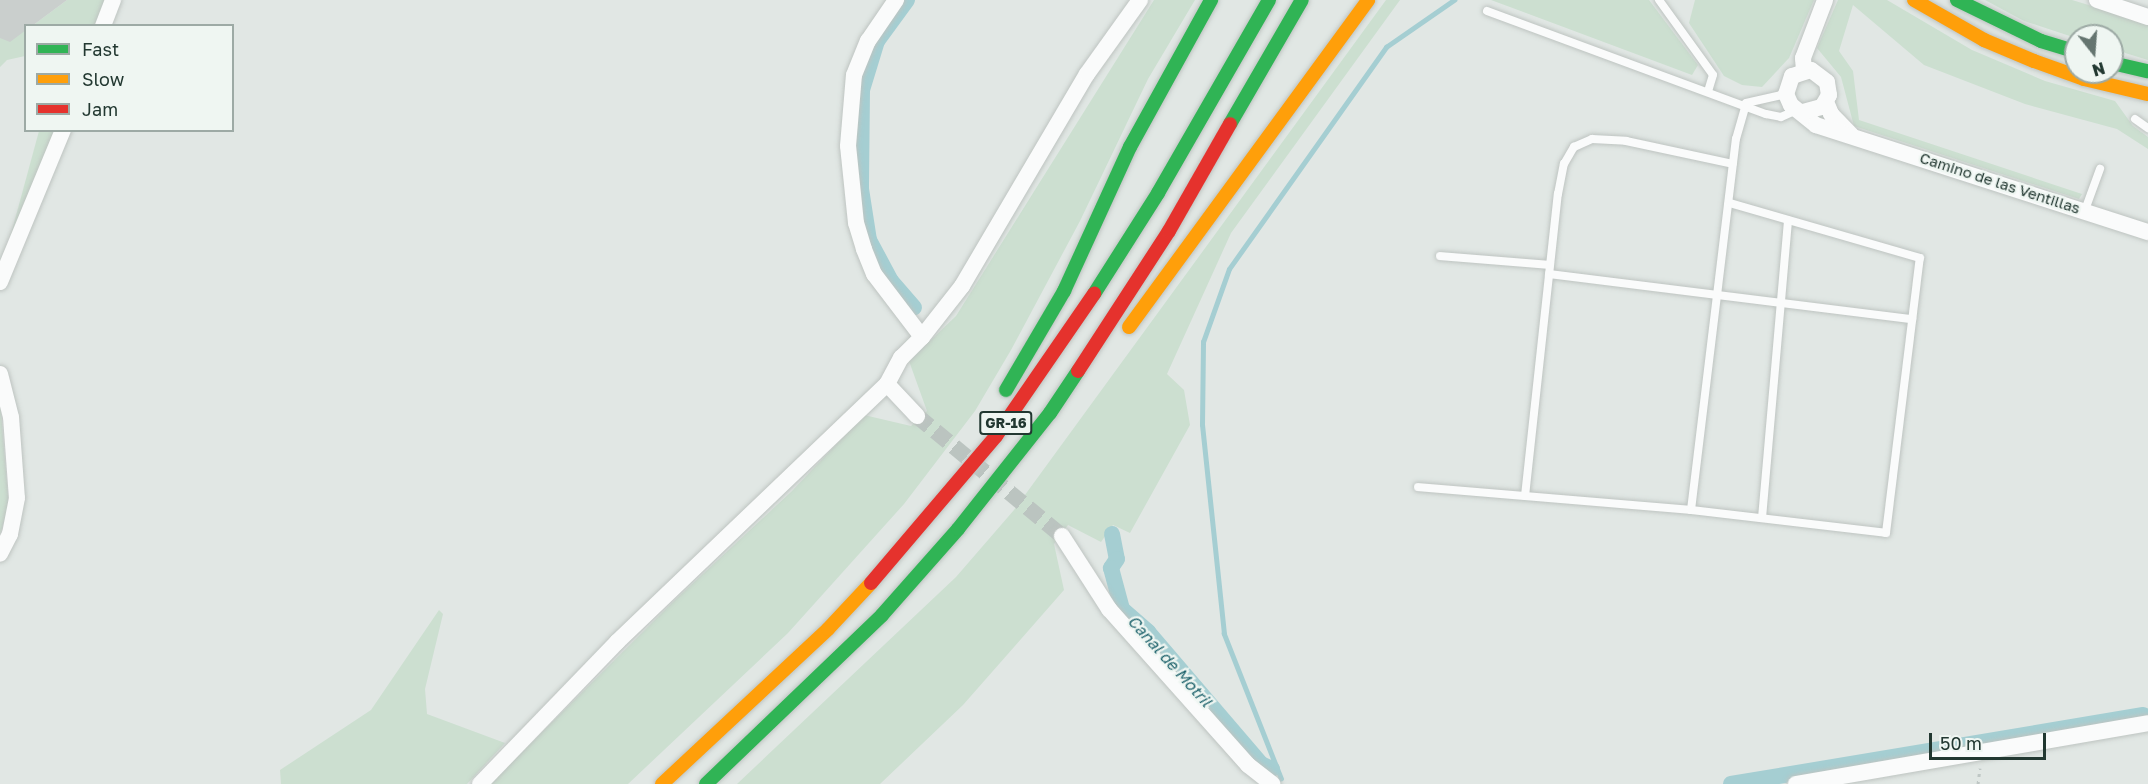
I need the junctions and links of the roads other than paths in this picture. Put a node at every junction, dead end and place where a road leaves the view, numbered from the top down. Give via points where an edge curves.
1 (113, 0) edge
2 (897, 0) edge
3 (1140, 0) edge
4 (1211, 0) edge
5 (1269, 0) edge
6 (1302, 0) edge
7 (1368, 0) edge
8 (1659, 0) edge
9 (1824, 0) edge
10 (1914, 0) edge
11 (1957, 0) edge
12 (2097, 0) edge
13 (1486, 11) dead end
14 (2148, 16) edge
15 (104, 24) edge
16 (2064, 48) edge
17 (2124, 66) edge
18 (1804, 70) junction
19 (2148, 71) edge
20 (1708, 91) junction
21 (1786, 94) junction
22 (2148, 94) edge
23 (1826, 102) junction
24 (1746, 103) junction
25 (1800, 111) junction
26 (2135, 119) dead end
27 (2148, 128) edge
28 (62, 132) edge
29 (1851, 135) junction
30 (1733, 164) junction
31 (2100, 169) dead end
32 (1729, 203) junction
33 (2085, 210) junction
34 (1788, 220) junction
35 (2148, 232) edge
36 (1440, 256) dead end
37 (1550, 270) junction
38 (0, 282) edge
39 (1718, 292) junction
40 (1782, 301) junction
41 (1912, 319) junction
42 (922, 337) junction
43 (1117, 343) dead end
44 (1097, 370) dead end
45 (0, 374) edge
46 (886, 384) junction
47 (998, 403) dead end
48 (916, 416) tunnel mouth
49 (979, 432) dead end
50 (1018, 454) junction
51 (1418, 487) dead end
52 (1525, 496) junction
53 (1691, 510) junction
54 (1762, 518) junction
55 (1062, 536) tunnel mouth
56 (906, 545) junction
57 (0, 554) edge
58 (2148, 723) edge
59 (480, 784) edge
60 (662, 784) edge
61 (706, 784) edge
62 (1272, 784) edge
63 (1796, 784) edge

1 - 15 street
2 - 42 street via 868,41 854,75 848,146 856,223 864,249 874,274
3 - 42 street via 1087,74 962,286
4 - 47 main road via 1130,147 1064,291
5 - 56 main road, GR-16 via 1158,194 1062,345 996,436
6 - 50 main road, GR-16 via 1169,231
7 - 43 main road
8 - 20 lane via 1713,75
9 - 18 street via 1803,58
10 - 22 main road via 1984,40 2034,61 2084,79
11 - 16 main road
12 - 14 street
13 - 20 lane
17 - 19 main road
18 - 21 street via 1788,81
18 - 23 street via 1818,72 1827,82
20 - 24 lane
21 - 24 lane
21 - 25 street
23 - 25 street via 1816,111
23 - 29 street, Camino de las Ventillas via 1831,114
24 - 25 lane via 1781,117
24 - 30 lane
25 - 29 street, Camino de las Ventillas via 1816,125
26 - 27 lane
28 - 38 street
29 - 33 street, Camino de las Ventillas
30 - 32 lane
30 - 37 lane via 1626,141 1592,139 1574,147 1564,164 1560,184
31 - 33 lane
32 - 34 lane
32 - 39 lane
33 - 35 street, Camino de las Ventillas
34 - 40 lane
34 - 41 lane via 1920,258
36 - 37 lane
37 - 39 lane
37 - 52 lane
39 - 40 lane
39 - 53 lane
40 - 41 lane
40 - 54 lane
41 - 54 lane via 1886,533
42 - 46 street via 901,358
44 - 50 main road via 1057,423
45 - 57 street via 11,417 16,498 10,534
46 - 48 street
46 - 59 street via 617,642
49 - 56 main road via 923,507
50 - 61 main road, GR-16 via 882,615
51 - 52 lane
52 - 53 lane
53 - 54 lane
55 - 62 street via 1110,609 1248,765
56 - 60 main road, GR-16 via 828,629
58 - 63 street

